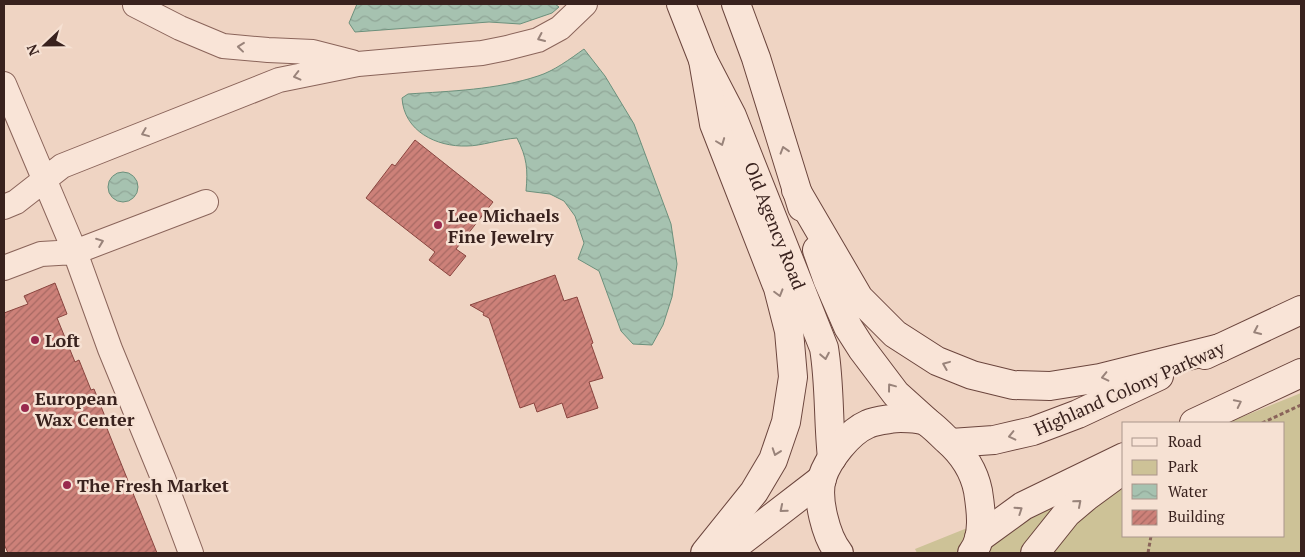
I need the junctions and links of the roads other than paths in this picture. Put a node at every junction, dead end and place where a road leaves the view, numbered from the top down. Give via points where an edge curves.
1 (135, 4) edge
2 (682, 4) edge
3 (736, 4) edge
4 (583, 7) edge
5 (702, 60) junction
6 (358, 64) junction
7 (4, 84) edge
8 (45, 181) junction
9 (796, 190) junction
10 (206, 202) dead end
11 (4, 207) edge
12 (75, 252) junction
13 (4, 268) edge
14 (1301, 310) edge
15 (1220, 348) junction
16 (1301, 373) edge
17 (926, 421) junction
18 (1196, 422) edge
19 (951, 444) junction
20 (1122, 458) edge
21 (827, 468) junction
22 (1122, 471) edge
23 (976, 548) edge
24 (191, 553) edge
25 (705, 553) edge
26 (726, 553) edge
27 (839, 553) edge
28 (1035, 553) edge

6 -> 1 street via 313,52 223,46
2 - 5 street, Old Agency Road
9 -> 3 street, Old Agency Road
4 -> 6 street via 560,28 538,40 482,53
5 -> 21 street, Old Agency Road via 732,116 824,348 828,373
5 -> 25 street via 714,124 778,288 789,331 793,377 786,422 772,460 754,492
6 -> 8 street via 279,80 62,166
7 - 8 street
8 - 11 street
8 - 12 street
15 -> 9 street via 1100,378 1050,386 1013,384 972,375 936,361 895,334 859,298
17 -> 9 street, Old Agency Road via 896,394 848,327
12 -> 10 street
12 - 13 street via 41,254
12 - 24 street
14 -> 15 street, Highland Colony Parkway
15 -> 19 street, Highland Colony Parkway via 1078,414 1033,431 994,440
18 -> 16 street
17 - 19 street, Old Agency Road
17 - 21 street via 898,417 868,424 848,438
19 - 23 street, Old Agency Road via 969,466 977,488 981,511
23 -> 20 street via 1023,506
21 -> 26 street
21 - 27 street, Old Agency Road via 821,500 824,524
28 -> 22 street via 1067,513

